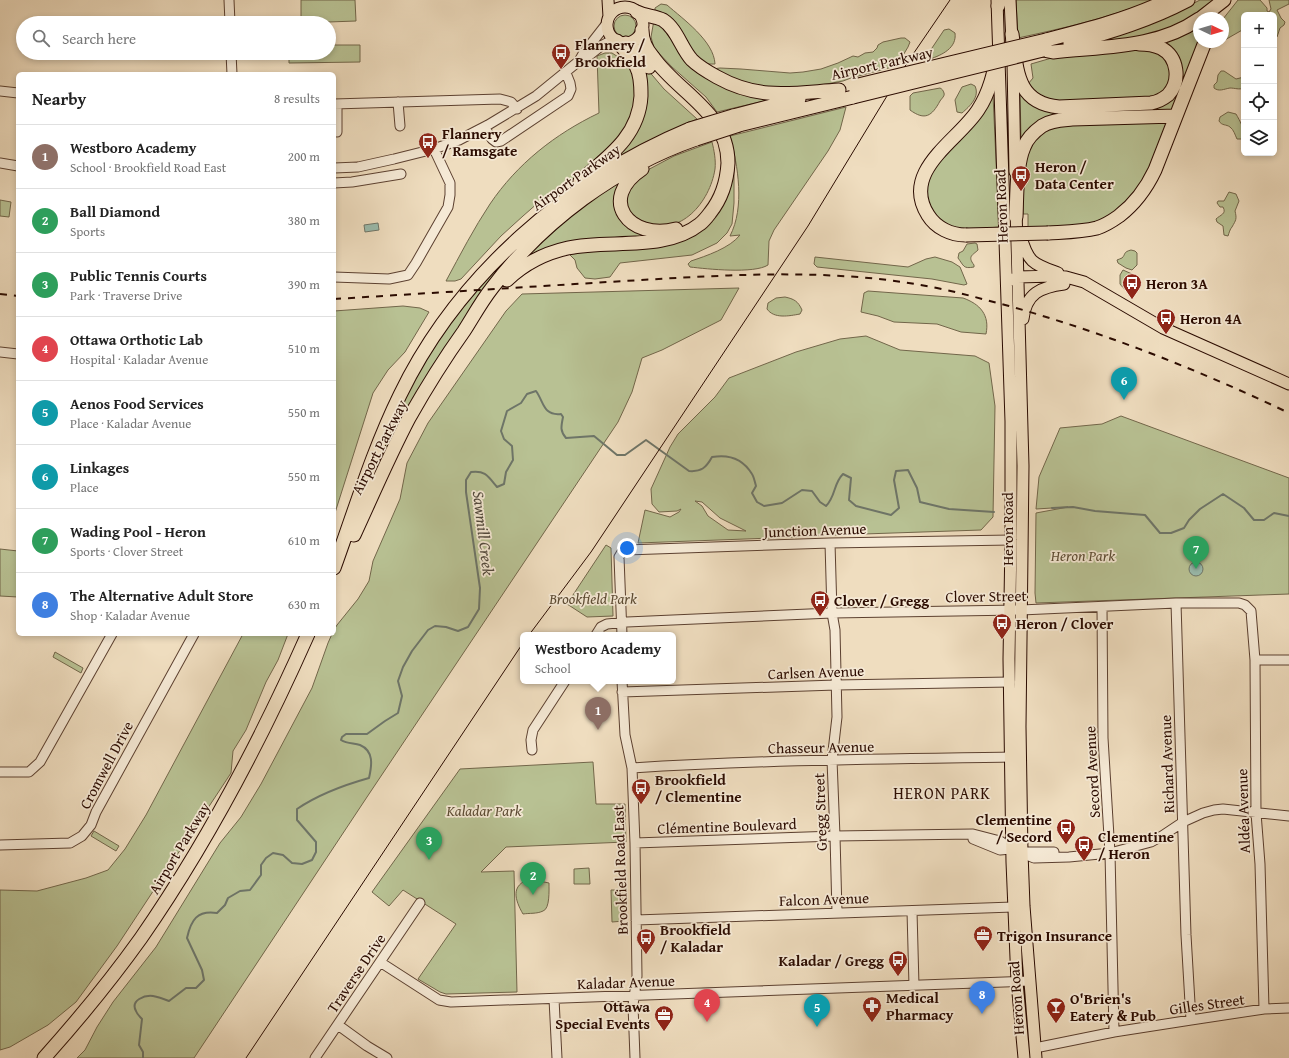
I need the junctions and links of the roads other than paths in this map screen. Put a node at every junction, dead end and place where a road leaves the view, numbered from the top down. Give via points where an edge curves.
1 (229, 0) edge
2 (608, 0) edge
3 (622, 0) edge
4 (1010, 0) edge
5 (1168, 0) edge
6 (1188, 0) edge
7 (1224, 0) edge
8 (1231, 0) edge
9 (998, 2) edge
10 (635, 11) junction
11 (1209, 12) edge
12 (1222, 12) edge
13 (230, 16) edge
14 (608, 19) junction
15 (1193, 22) edge
16 (642, 30) junction
17 (1012, 34) junction
18 (619, 41) junction
19 (1139, 44) junction
20 (1044, 45) junction
21 (1202, 48) edge
22 (999, 49) junction
23 (231, 60) edge
24 (579, 61) junction
25 (232, 72) edge
26 (566, 72) junction
27 (0, 90) edge
28 (839, 90) junction
29 (854, 92) junction
30 (16, 93) edge
31 (398, 102) junction
32 (336, 104) edge
33 (517, 109) junction
34 (1176, 116) junction
35 (336, 118) edge
36 (736, 121) junction
37 (400, 126) dead end
38 (484, 127) junction
39 (337, 132) dead end
40 (693, 134) junction
41 (434, 149) junction
42 (0, 163) edge
43 (16, 166) edge
44 (336, 168) edge
45 (401, 174) dead end
46 (336, 183) edge
47 (1016, 218) junction
48 (503, 254) junction
49 (336, 277) edge
50 (1018, 281) junction
51 (1068, 281) junction
52 (1007, 282) junction
53 (479, 308) junction
54 (1020, 346) junction
55 (0, 352) edge
56 (16, 354) edge
57 (1289, 384) edge
58 (1011, 540) junction
59 (830, 543) junction
60 (336, 562) edge
61 (336, 573) edge
62 (1176, 603) junction
63 (1102, 607) junction
64 (1016, 610) junction
65 (1251, 611) joint
66 (832, 613) junction
67 (622, 622) junction
68 (598, 632) edge
69 (622, 632) edge
70 (111, 636) edge
71 (193, 636) edge
72 (307, 636) edge
73 (1255, 660) junction
74 (1289, 660) edge
75 (1010, 682) junction
76 (563, 684) edge
77 (622, 684) edge
78 (836, 685) junction
79 (622, 692) junction
80 (532, 750) dead end
81 (1010, 757) junction
82 (832, 760) junction
83 (632, 768) junction
84 (0, 772) edge
85 (1256, 813) junction
86 (1289, 816) edge
87 (1183, 822) junction
88 (835, 836) junction
89 (635, 844) junction
90 (0, 845) edge
91 (1017, 851) junction
92 (1110, 853) junction
93 (420, 903) dead end
94 (1013, 907) junction
95 (912, 911) junction
96 (837, 913) junction
97 (636, 920) junction
98 (380, 962) junction
99 (1017, 982) junction
100 (1030, 982) junction
101 (914, 986) junction
102 (634, 995) junction
103 (554, 999) junction
104 (1289, 1008) edge
105 (1264, 1010) junction
106 (1191, 1020) junction
107 (338, 1025) junction
108 (1114, 1032) junction
109 (1035, 1053) edge
110 (44, 1058) edge
111 (315, 1058) edge
112 (387, 1058) edge
113 (557, 1058) edge
114 (634, 1058) edge
115 (1024, 1058) edge

1 - 13 street
2 - 14 main road
3 - 10 main road
4 - 17 main road, Heron Road
5 - 20 highway via 1145,11
6 - 20 highway via 1161,14 1124,28
7 - 11 highway
8 - 12 highway
9 - 22 main road, Heron Road
10 - 14 main road via 619,8
10 - 16 main road via 642,20
10 - 28 highway via 664,21 687,55 706,71 732,84 770,94
14 - 18 main road via 609,33
14 - 24 street
15 - 19 highway via 1170,34
16 - 18 main road via 637,38
16 - 53 highway via 644,44 656,62 711,115 724,138 727,174 715,207 702,223 669,239 575,247 544,255 511,276
17 - 19 highway via 1023,88 1038,102 1058,107 1151,103 1167,96 1176,79 1174,63 1160,48
17 - 47 main road, Heron Road
18 - 24 street via 601,46
18 - 40 highway via 640,54 656,74 704,118 716,141 720,161 718,180 713,193 706,206 688,224 662,232 642,229 624,214 621,200 623,188 636,173
18 - 48 highway via 634,62 640,77 640,108 632,129 619,147 530,224
19 - 20 highway via 1053,52
20 - 29 highway, Airport Parkway, bridge
21 - 34 highway
22 - 34 highway, bridge via 990,87 979,109 930,163 920,187 921,201 931,220 946,231 960,235 1072,232 1107,224 1132,206 1142,194 1155,170
22 - 52 main road, Heron Road
23 - 25 street
24 - 26 street
26 - 33 street
26 - 38 street via 571,89 568,96 536,118 496,142
27 - 30 street
28 - 29 highway, Airport Parkway
28 - 36 highway, Airport Parkway
29 - 36 highway, Airport Parkway
31 - 32 street
31 - 33 street via 500,99 511,102
31 - 37 street
33 - 38 street
34 - 47 highway via 1072,119 1043,126 1031,136 1022,151
35 - 39 street
36 - 40 highway, Airport Parkway, bridge
38 - 41 street
40 - 48 highway, Airport Parkway via 639,153 591,182 541,219
40 - 53 highway, Airport Parkway via 627,170 569,210 512,264
41 - 44 street via 358,167
41 - 49 street via 450,183 448,207 408,275 389,279
42 - 43 street
45 - 46 street
47 - 50 main road, Heron Road
47 - 51 main road via 1024,247 1031,260
48 - 60 highway, Airport Parkway via 450,314 408,380 382,435
50 - 51 main road
50 - 52 main road
50 - 54 main road, Heron Road
51 - 54 main road via 1043,289 1031,297 1024,315
51 - 57 main road via 1113,300 1168,331
52 - 58 main road, Heron Road
53 - 61 highway, Airport Parkway via 437,370 409,419
54 - 64 main road, Heron Road via 1023,466
55 - 56 street
58 - 59 street, Junction Avenue
58 - 64 main road, Heron Road
59 - 66 street, Gregg Street
59 - 67 street, Junction Avenue via 626,550 619,557
62 - 63 street, Clover Street
62 - 65 street, Clover Street via 1239,603
62 - 87 street, Richard Avenue
63 - 64 street, Clover Street
63 - 92 street, Secord Avenue via 1103,738
64 - 66 street, Clover Street
64 - 75 main road, Heron Road
64 - 91 main road, Heron Road via 1020,756
65 - 73 street, Aldéa Avenue
66 - 67 street, Clover Street
66 - 78 street, Gregg Street via 835,630
67 - 68 street, Clover Street via 607,624
67 - 69 street
70 - 84 street via 40,762 30,772
71 - 90 street, Cromwell Drive via 91,825 82,836 70,843
72 - 110 highway, Airport Parkway via 248,760 185,872 115,972
73 - 74 street
73 - 85 street, Aldéa Avenue
75 - 78 street, Carlsen Avenue
75 - 81 main road, Heron Road
76 - 80 street via 533,730
77 - 79 street, Brookfield Road East
78 - 79 street, Carlsen Avenue
78 - 82 street, Gregg Street via 837,717
79 - 83 street, Brookfield Road East via 625,735
81 - 82 street, Chasseur Avenue
81 - 91 main road, Heron Road
82 - 83 street, Chasseur Avenue
82 - 88 street, Gregg Street
83 - 89 street, Brookfield Road East
85 - 86 street, Clémentine Boulevard
85 - 87 street, Clémentine Boulevard via 1214,810
85 - 105 street, Aldéa Avenue
87 - 92 street, Clémentine Boulevard via 1150,842
87 - 106 street, Richard Avenue
88 - 89 street, Clémentine Boulevard
88 - 91 street, Clémentine Boulevard via 965,835 1000,850
88 - 96 street, Gregg Street
89 - 97 street, Brookfield Road East
91 - 92 street, Clémentine Boulevard via 1034,858
91 - 94 main road, Heron Road
91 - 100 main road, Heron Road
92 - 108 street, Secord Avenue
93 - 98 street, Traverse Drive
94 - 95 street, Falcon Avenue
94 - 99 main road, Heron Road
95 - 96 street, Falcon Avenue
95 - 101 street
96 - 97 street, Falcon Avenue
97 - 102 street, Brookfield Road East via 637,976
98 - 103 street, Kaladar Avenue via 439,1000 451,1002
98 - 107 street, Traverse Drive
99 - 100 street, Kaladar Avenue
99 - 101 street, Kaladar Avenue
99 - 115 main road, Heron Road
100 - 109 main road, Heron Road
101 - 102 street, Kaladar Avenue
102 - 103 street, Kaladar Avenue
102 - 114 street, Brookfield Road East
103 - 113 street
104 - 105 street, Gilles Street
105 - 106 street, Gilles Street
106 - 108 street, Gilles Street
107 - 111 street, Traverse Drive
107 - 112 street
108 - 109 street, Gilles Street

